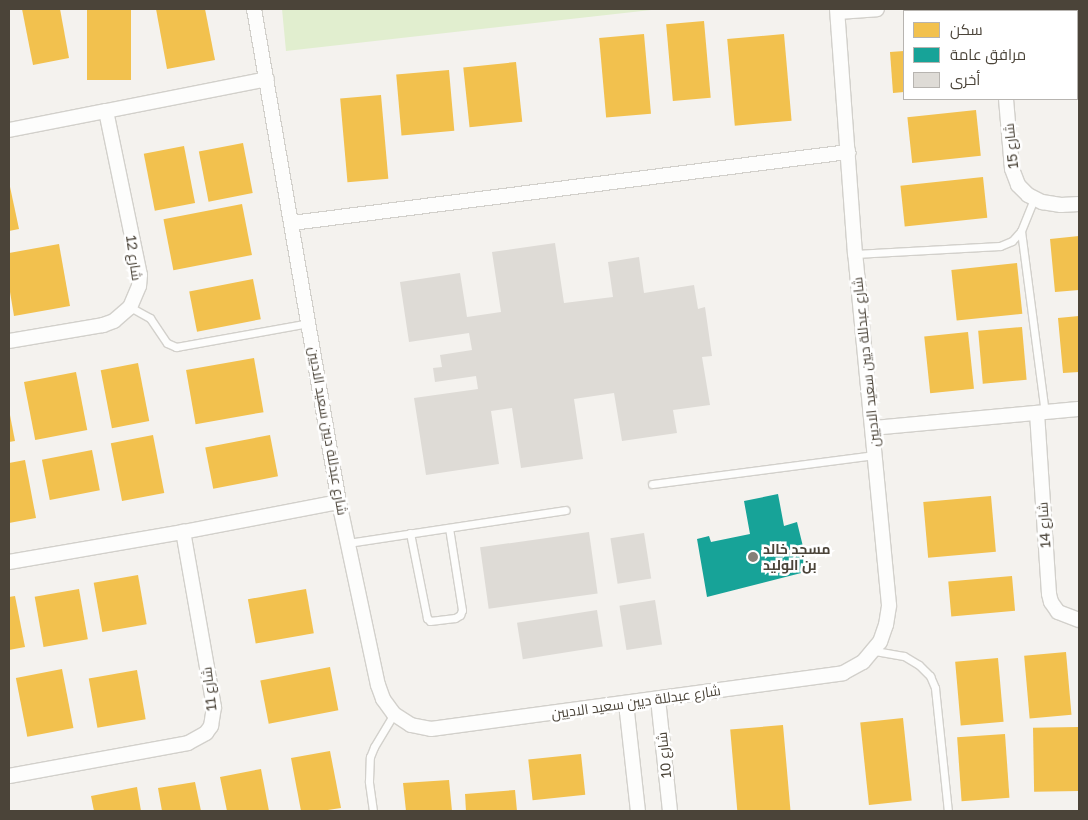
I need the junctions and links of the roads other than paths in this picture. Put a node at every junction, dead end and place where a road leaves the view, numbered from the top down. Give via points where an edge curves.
1 (254, 9) edge
2 (877, 9) edge
3 (837, 11) edge
4 (267, 79) junction
5 (1006, 100) edge
6 (106, 111) junction
7 (9, 130) edge
8 (848, 152) junction
9 (1034, 198) junction
10 (1079, 204) edge
11 (292, 223) junction
12 (1021, 231) junction
13 (855, 254) junction
14 (130, 307) junction
15 (310, 324) junction
16 (9, 341) edge
17 (1079, 410) edge
18 (1041, 413) junction
19 (873, 428) junction
20 (876, 455) junction
21 (652, 484) dead end
22 (339, 502) junction
23 (566, 510) dead end
24 (450, 528) junction
25 (183, 532) junction
26 (410, 533) junction
27 (348, 543) junction
28 (9, 562) edge
29 (1079, 620) edge
30 (875, 650) junction
31 (658, 699) junction
32 (626, 703) junction
33 (394, 714) junction
34 (9, 776) edge
35 (373, 811) edge
36 (638, 811) edge
37 (670, 811) edge
38 (948, 811) edge

1 - 4 street, شارع عبدللة ديين سعيد الاديين
2 - 3 street
3 - 8 street, شارع عبدللة ديين سعيد الاديين
4 - 6 street
4 - 11 street, شارع عبدللة ديين سعيد الاديين
5 - 9 street, شارع 15 via 1014,178 1022,190
6 - 7 street
6 - 14 street, شارع 12 via 140,275
8 - 11 street
8 - 13 street, شارع عبدللة ديين سعيد الاديين
9 - 10 street, شارع 15 via 1061,206
9 - 12 lane
11 - 15 street, شارع عبدللة ديين سعيد الاديين
12 - 13 lane via 1000,246
12 - 18 lane
13 - 19 street, شارع عبدللة ديين سعيد الاديين
14 - 15 lane via 150,318 167,342 176,347
14 - 16 street via 114,321 103,325
15 - 22 street, شارع عبدللة ديين سعيد الاديين
17 - 18 street
18 - 19 street
18 - 29 street, شارع 14 via 1049,594 1058,612
19 - 20 street, شارع عبدللة ديين سعيد الاديين
20 - 21 lane
20 - 30 street, شارع عبدللة ديين سعيد الاديين via 889,605 884,634
22 - 25 street
22 - 27 street, شارع عبدللة ديين سعيد الاديين
23 - 24 lane
24 - 26 lane
24 - 26 lane via 462,613 448,619 430,621 426,618
25 - 28 street
25 - 34 street, شارع 11 via 214,707 211,726 188,744
26 - 27 lane
27 - 33 street, شارع عبدللة ديين سعيد الاديين via 378,685
30 - 31 street, شارع عبدللة ديين سعيد الاديين via 863,662 843,673
30 - 38 lane via 904,656 930,676 935,688
31 - 32 street, شارع عبدللة ديين سعيد الاديين
31 - 37 street, شارع 10
32 - 33 street, شارع عبدللة ديين سعيد الاديين via 431,729 411,725
32 - 36 street
33 - 35 lane via 370,757

